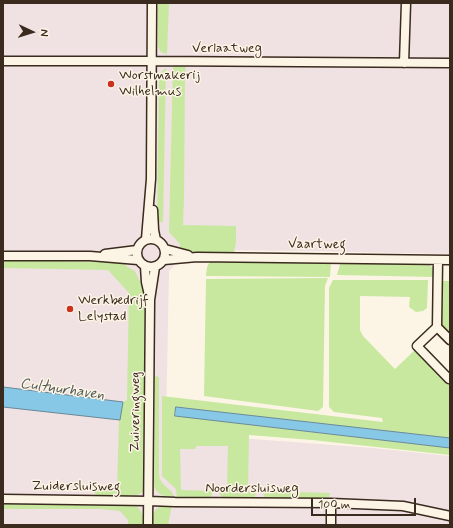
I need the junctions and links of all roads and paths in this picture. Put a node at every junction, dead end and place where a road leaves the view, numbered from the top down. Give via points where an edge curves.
1 (152, 3) edge
2 (406, 3) edge
3 (3, 61) edge
4 (151, 61) junction
5 (404, 63) junction
6 (450, 63) edge
7 (151, 179) junction
8 (146, 239) junction
9 (156, 240) junction
10 (165, 249) junction
11 (137, 250) junction
12 (3, 256) edge
13 (90, 256) junction
14 (197, 257) junction
15 (138, 260) junction
16 (164, 260) junction
17 (438, 260) junction
18 (450, 260) edge
19 (145, 266) junction
20 (155, 267) junction
21 (150, 300) junction
22 (437, 327) junction
23 (450, 340) edge
24 (450, 378) edge
25 (3, 499) edge
26 (149, 501) junction
27 (331, 503) junction
28 (450, 516) edge
29 (148, 525) edge
30 (331, 525) edge

1 - 4 street
2 - 5 street
3 - 4 street, Verlaatweg
4 - 5 street, Verlaatweg
4 - 7 street
5 - 6 street, Verlaatweg
7 - 8 street
7 - 9 street
8 - 9 street
8 - 11 street via 140,243
9 - 10 street
10 - 14 street, Vaartweg
10 - 16 street
11 - 13 street
11 - 15 street
12 - 13 street
13 - 15 street
14 - 16 street, Vaartweg
14 - 17 street, Vaartweg
15 - 19 street
16 - 20 street
17 - 18 street, Vaartweg
17 - 22 street
19 - 20 street
19 - 21 street, Zuiveringweg
20 - 21 street, Zuiveringweg
21 - 26 street, Zuiveringweg
22 - 23 street
22 - 24 street via 417,346
25 - 26 street, Zuidersluisweg
26 - 27 street, Noordersluisweg
26 - 29 street, Zuiveringweg
27 - 28 street, Noordersluisweg via 403,506
27 - 30 street

